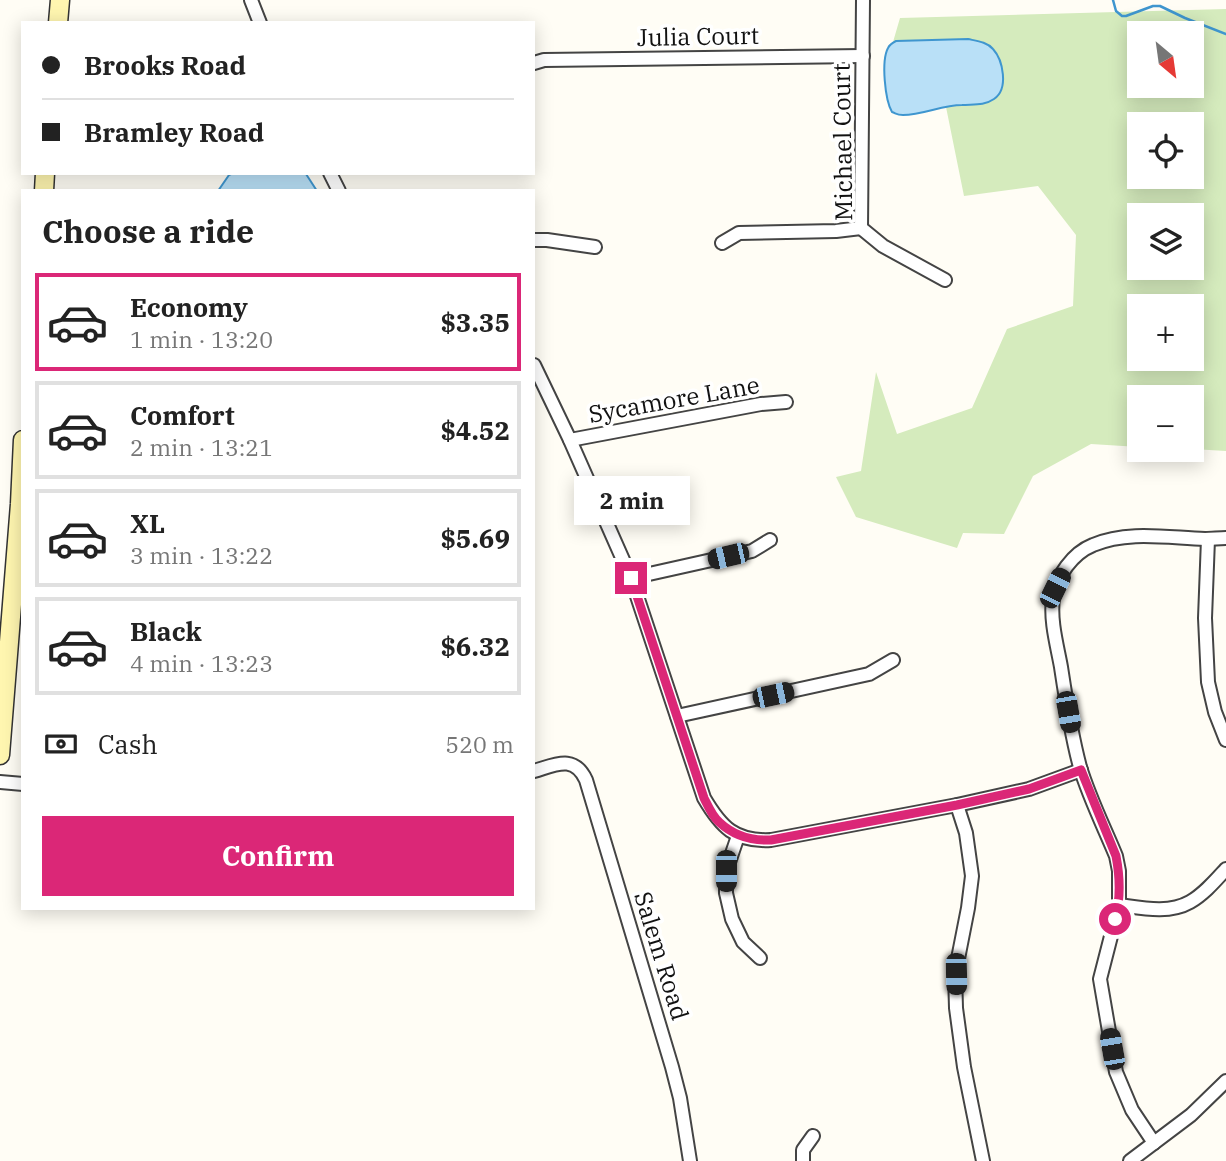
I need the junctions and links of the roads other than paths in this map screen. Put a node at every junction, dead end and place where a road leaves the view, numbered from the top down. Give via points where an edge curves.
1 (60, 0) edge
2 (251, 0) edge
3 (863, 0) edge
4 (58, 21) edge
5 (259, 21) edge
6 (863, 56) junction
7 (535, 62) edge
8 (861, 228) junction
9 (535, 240) edge
10 (722, 243) dead end
11 (595, 247) dead end
12 (945, 280) dead end
13 (535, 367) edge
14 (786, 402) dead end
15 (570, 440) junction
16 (21, 483) edge
17 (1226, 538) edge
18 (1208, 539) junction
19 (770, 540) dead end
20 (631, 578) junction
21 (892, 660) dead end
22 (677, 716) junction
23 (1226, 740) edge
24 (0, 755) edge
25 (1081, 770) junction
26 (535, 771) edge
27 (0, 782) edge
28 (21, 783) edge
29 (957, 805) junction
30 (738, 835) junction
31 (1226, 869) edge
32 (1119, 905) junction
33 (760, 958) dead end
34 (1226, 1081) edge
35 (813, 1136) dead end
36 (1154, 1143) junction
37 (690, 1161) edge
38 (803, 1161) edge
39 (983, 1161) edge
40 (1130, 1161) edge

1 - 4 street
2 - 5 street
3 - 6 street, Michael Court
6 - 7 street, Julia Court
6 - 8 street, Michael Court
8 - 10 street via 739,233
8 - 12 street, Michael Court via 883,246
9 - 11 street
13 - 15 street
14 - 15 street, Sycamore Lane
15 - 20 street
16 - 24 street
17 - 18 street
18 - 23 street via 1208,682
18 - 25 street via 1116,539 1084,550 1064,571 1055,588 1053,622
19 - 20 street via 752,551
20 - 22 street
21 - 22 street via 869,674
22 - 30 street via 704,798 717,821
25 - 29 street via 1029,789
25 - 32 street via 1116,856
26 - 37 street, Salem Road via 570,763 586,780 669,1055
27 - 28 street
29 - 30 street via 771,840
29 - 39 street via 972,876 956,974 956,1008
30 - 33 street via 726,871 726,893 743,942
31 - 32 street via 1188,904 1146,909
32 - 36 street via 1100,979 1116,1072 1132,1110
34 - 36 street
35 - 38 street via 803,1150
36 - 40 street

